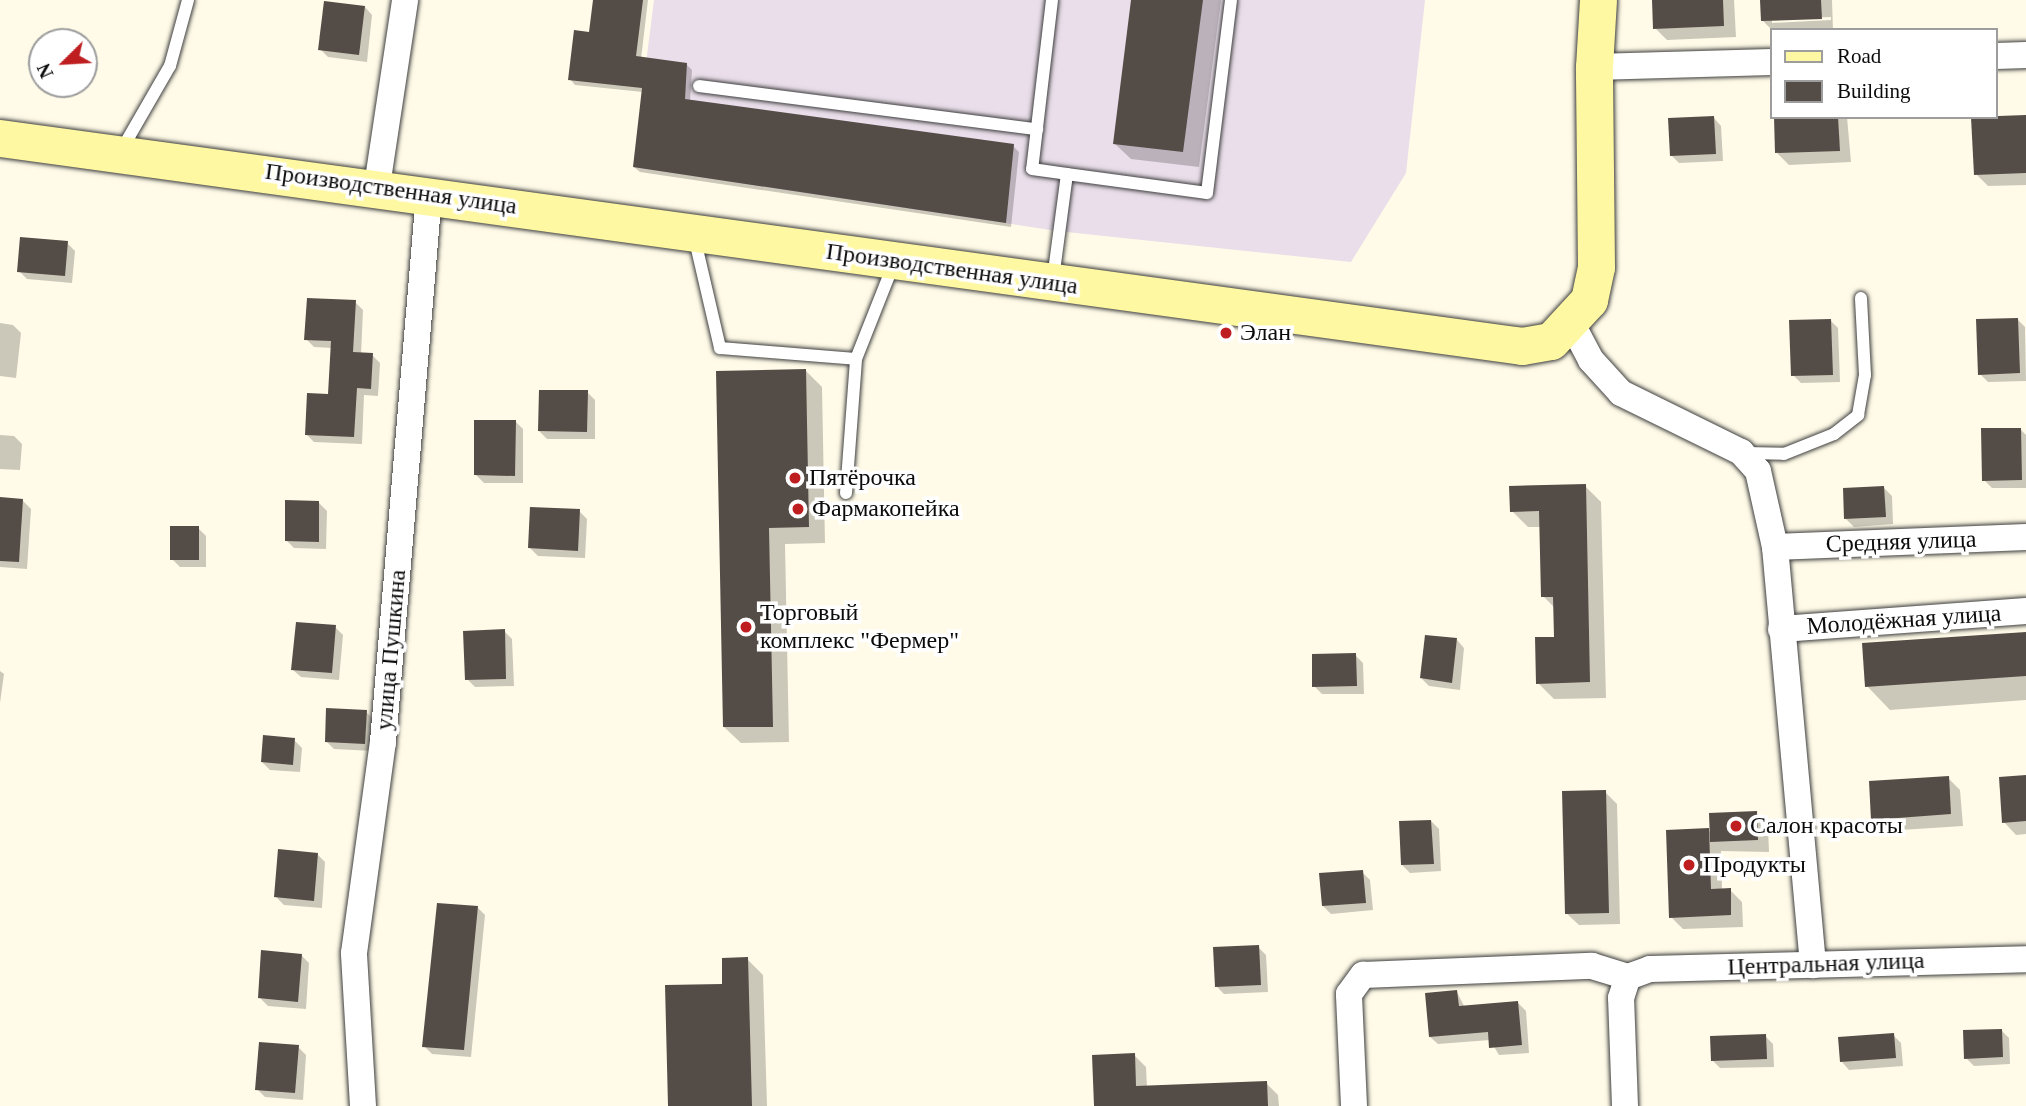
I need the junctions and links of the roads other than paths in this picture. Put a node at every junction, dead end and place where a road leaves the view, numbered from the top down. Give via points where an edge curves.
1 (188, 0) edge
2 (405, 0) edge
3 (1052, 0) edge
4 (1231, 0) edge
5 (1598, 0) edge
6 (2026, 55) edge
7 (1998, 56) edge
8 (1770, 62) edge
9 (1594, 67) junction
10 (699, 86) dead end
11 (1037, 129) junction
12 (0, 138) edge
13 (119, 153) junction
14 (1067, 174) junction
15 (377, 186) junction
16 (429, 194) junction
17 (693, 232) junction
18 (894, 261) junction
19 (1053, 284) junction
20 (1861, 298) dead end
21 (1572, 324) junction
22 (856, 359) junction
23 (1741, 452) junction
24 (846, 494) dead end
25 (2026, 537) edge
26 (1775, 547) junction
27 (2026, 611) edge
28 (1782, 629) junction
29 (2026, 959) edge
30 (1813, 965) junction
31 (1628, 977) junction
32 (363, 1106) edge
33 (1354, 1106) edge
34 (1625, 1106) edge

1 - 13 lane via 170,66
2 - 15 street
3 - 11 lane
4 - 14 lane via 1207,193
5 - 9 street, Производственная улица
6 - 7 street
8 - 9 street
9 - 21 street, Производственная улица via 1596,267 1589,300
10 - 11 lane
11 - 14 lane via 1032,169
12 - 13 street, Производственная улица
13 - 15 street, Производственная улица
14 - 19 lane
15 - 16 street, Производственная улица
16 - 17 street, Производственная улица
16 - 32 street, улица Пушкина via 383,742 354,953
17 - 18 street, Производственная улица
17 - 22 lane via 720,348
18 - 19 street, Производственная улица
18 - 22 lane
19 - 21 street, Производственная улица via 1522,346 1551,341
20 - 23 lane via 1865,375 1858,415 1834,433 1784,454
21 - 23 street via 1591,360 1621,393
22 - 24 lane
23 - 26 street via 1758,471
25 - 26 street, Средняя улица
26 - 28 street
27 - 28 street, Молодёжная улица
28 - 30 street
29 - 30 street, Центральная улица
30 - 31 street, Центральная улица via 1650,969
31 - 33 street via 1592,966 1363,975 1349,994
31 - 34 street via 1621,998

